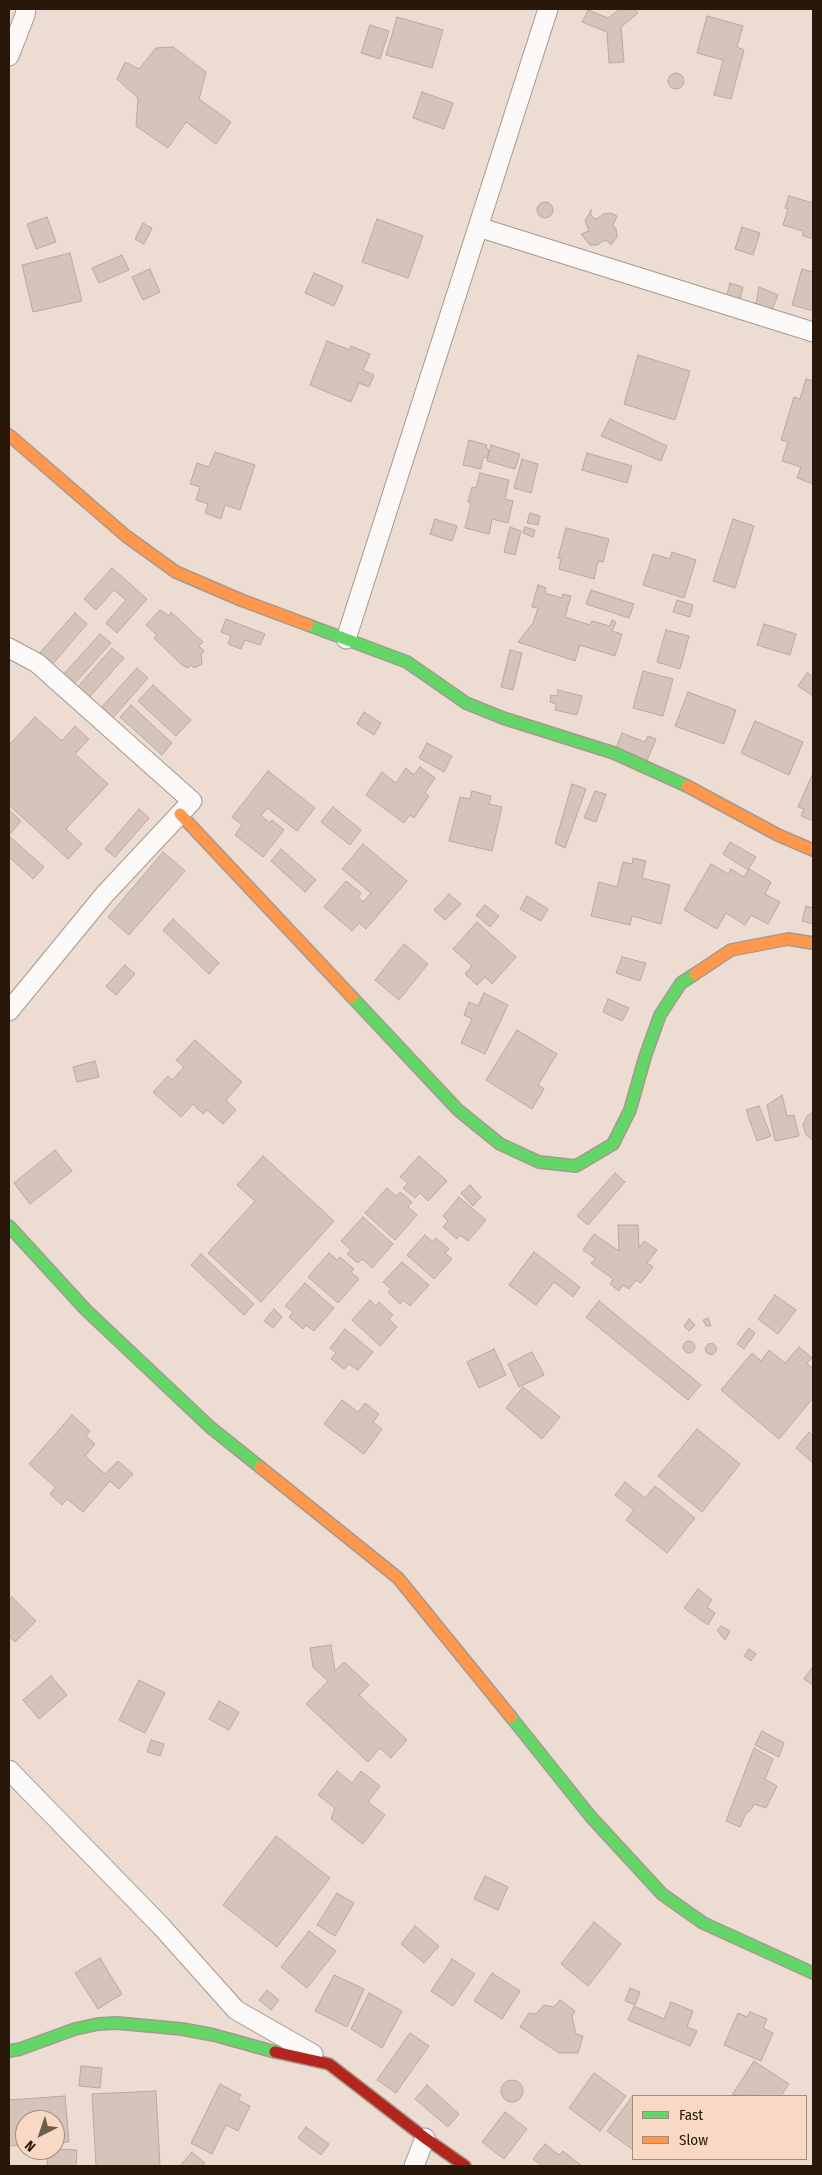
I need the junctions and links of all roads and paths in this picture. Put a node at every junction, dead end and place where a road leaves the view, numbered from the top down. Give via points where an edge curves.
1 (26, 9) edge
2 (548, 9) edge
3 (9, 56) edge
4 (478, 227) junction
5 (813, 332) edge
6 (9, 435) edge
7 (346, 639) junction
8 (9, 648) edge
9 (180, 814) junction
10 (813, 850) edge
11 (813, 943) edge
12 (9, 1011) edge
13 (9, 1226) edge
14 (9, 1770) edge
15 (813, 1973) edge
16 (9, 2051) edge
17 (329, 2064) junction
18 (425, 2138) junction
19 (414, 2166) edge
20 (465, 2166) edge

1 - 3 street
2 - 4 street
4 - 5 street
4 - 7 street
6 - 7 street via 126,536 176,572
7 - 10 street via 407,662 466,702 503,718 614,753
8 - 9 street via 37,663 192,801
9 - 11 street via 458,1110 500,1144 539,1162 576,1166 613,1144 630,1110 660,1015 681,983 731,950 788,940
9 - 12 street via 105,894
13 - 15 street via 86,1310 210,1427 398,1578 591,1817 662,1894 703,1923
14 - 17 street via 161,1926 236,2010
16 - 17 street via 75,2028 117,2023 214,2035
17 - 18 street
18 - 19 street
18 - 20 street

